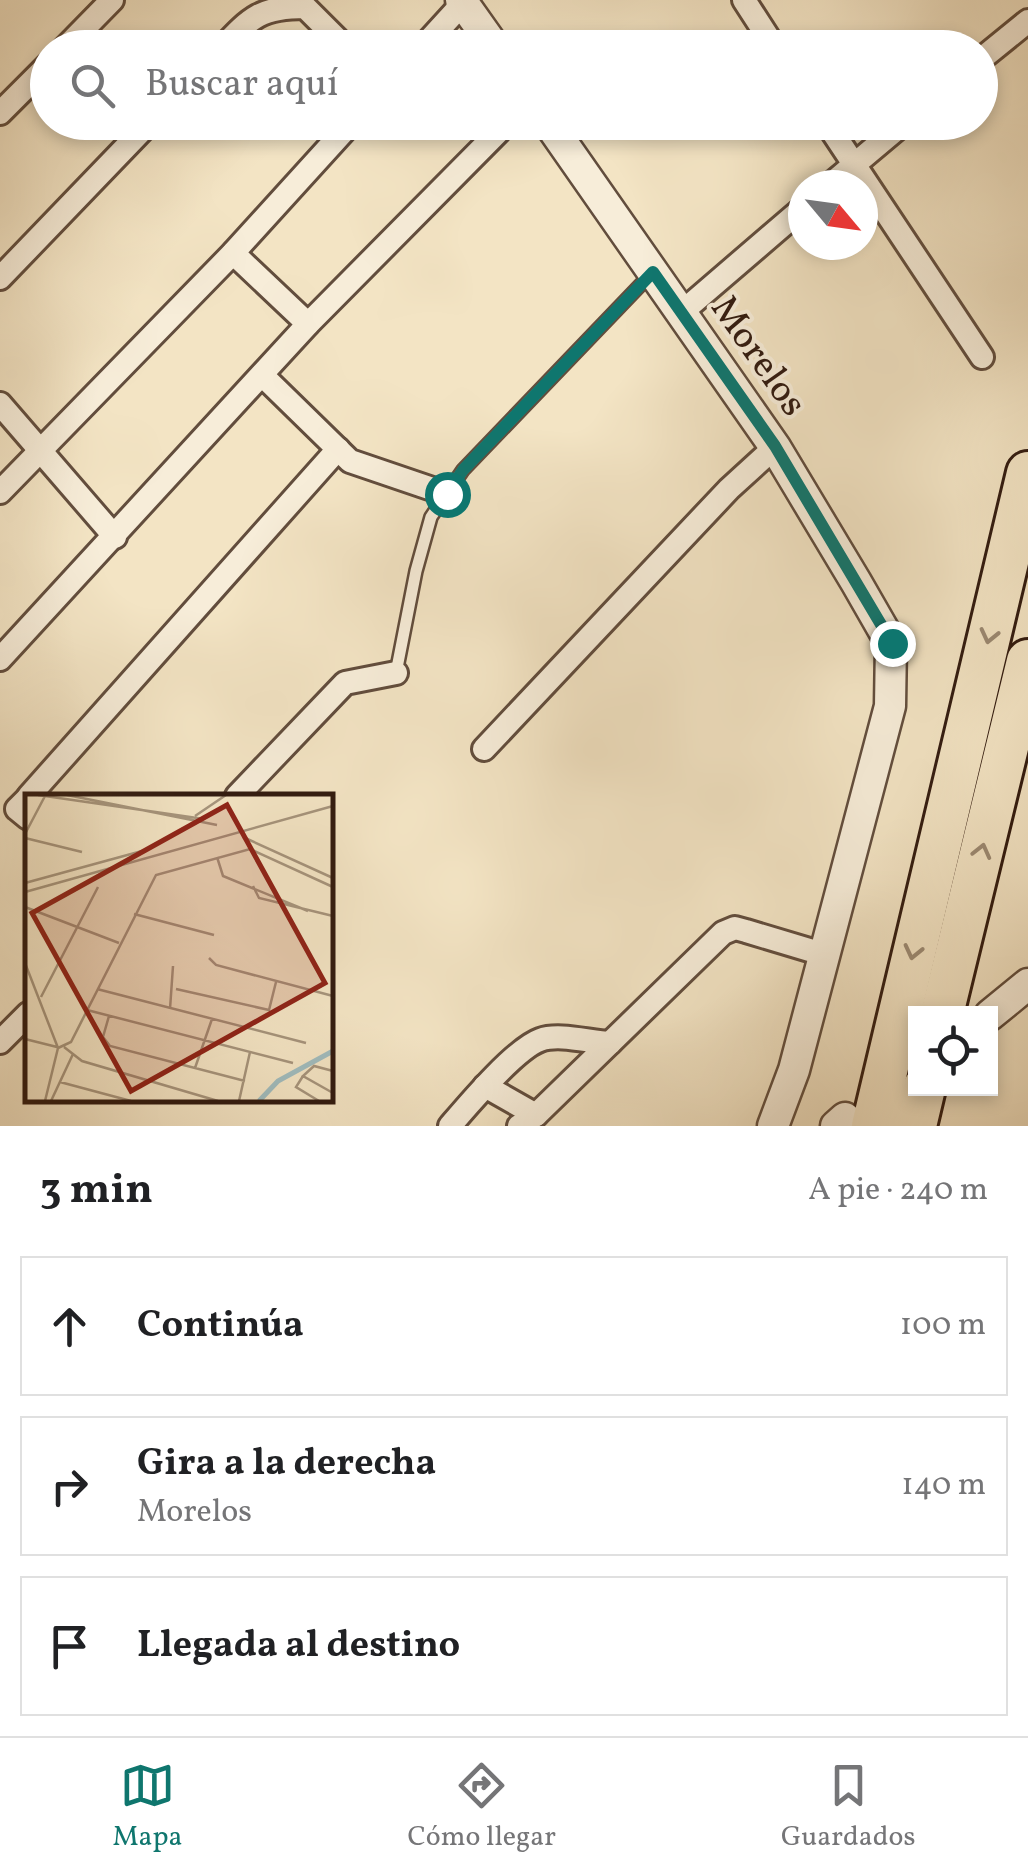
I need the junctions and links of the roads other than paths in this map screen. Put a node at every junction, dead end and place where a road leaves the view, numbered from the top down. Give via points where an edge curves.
1 (112, 0) edge
2 (744, 0) edge
3 (462, 2) edge
4 (1028, 20) edge
5 (83, 30) edge
6 (239, 30) edge
7 (328, 30) edge
8 (438, 30) edge
9 (482, 30) edge
10 (764, 30) edge
11 (998, 45) edge
12 (30, 83) edge
13 (0, 113) edge
14 (133, 140) edge
15 (336, 140) edge
16 (490, 140) edge
17 (561, 140) edge
18 (838, 140) edge
19 (883, 140) edge
20 (854, 164) junction
21 (847, 170) edge
22 (788, 221) edge
23 (233, 254) junction
24 (653, 272) junction
25 (0, 278) edge
26 (682, 312) junction
27 (308, 324) junction
28 (982, 357) dead end
29 (262, 375) junction
30 (0, 404) edge
31 (775, 446) junction
32 (41, 448) junction
33 (338, 450) junction
34 (1028, 473) edge
35 (0, 492) edge
36 (447, 494) junction
37 (115, 537) junction
38 (0, 659) edge
39 (1028, 661) edge
40 (396, 673) joint
41 (484, 749) dead end
42 (31, 794) edge
43 (238, 794) edge
44 (826, 955) junction
45 (1026, 984) edge
46 (944, 1006) edge
47 (998, 1008) edge
48 (25, 1017) edge
49 (0, 1042) edge
50 (610, 1043) junction
51 (485, 1086) junction
52 (922, 1096) edge
53 (527, 1120) edge
54 (851, 1123) edge
55 (450, 1126) edge
56 (773, 1126) edge
57 (915, 1126) edge

1 - 5 street
2 - 10 street
3 - 8 street
3 - 9 street
4 - 11 street
6 - 7 street via 276,7 304,6
12 - 13 street
14 - 25 street
15 - 23 street
16 - 27 street
17 - 24 street, Morelos
18 - 20 street
19 - 20 street
20 - 21 street
20 - 28 street
22 - 26 street
23 - 27 street
23 - 32 street
24 - 26 street, Morelos
24 - 36 lane
26 - 31 street, Morelos
27 - 29 street
29 - 33 street
29 - 37 street
30 - 32 street
31 - 41 street
31 - 44 street, Morelos via 892,643 890,706
32 - 35 street
32 - 37 street
33 - 36 street via 350,461
33 - 42 street
34 -> 54 highway
36 - 40 lane via 432,518 416,572
37 - 38 street
46 -> 39 highway
40 - 43 street via 345,683
44 - 50 street via 735,928
44 - 56 street
45 - 47 street
48 - 49 street
50 - 51 street via 536,1041
50 - 53 street
51 - 53 street
51 - 55 street
52 - 57 highway

